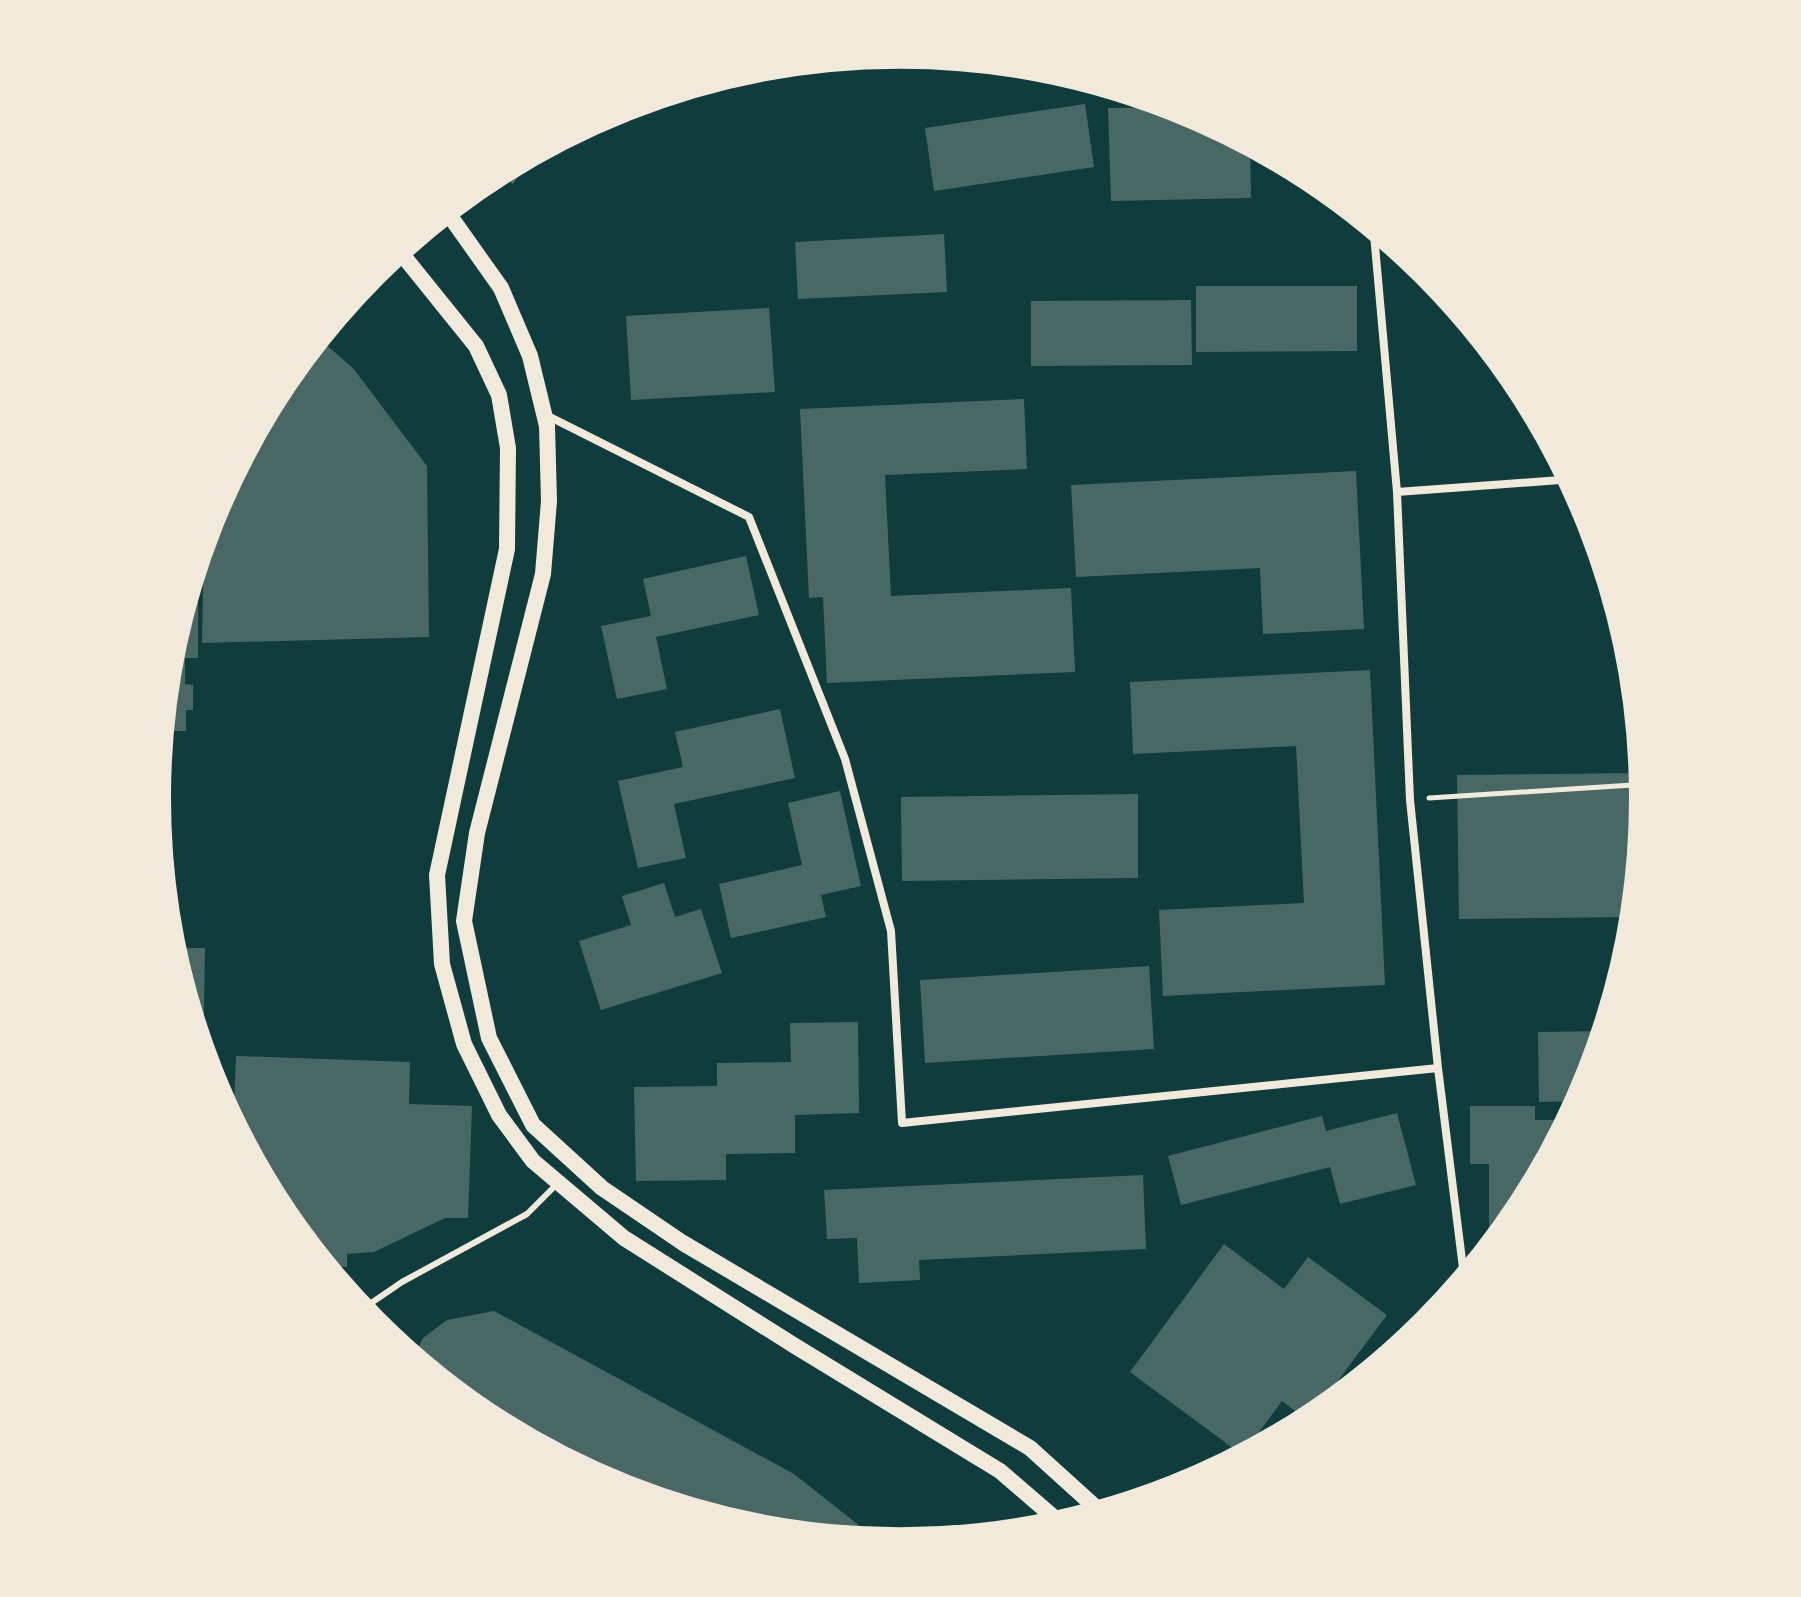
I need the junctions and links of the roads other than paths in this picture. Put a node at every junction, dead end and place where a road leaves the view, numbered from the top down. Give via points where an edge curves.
1 (451, 218) edge
2 (1374, 237) edge
3 (404, 257) edge
4 (544, 414) junction
5 (1562, 480) edge
6 (1397, 492) junction
7 (1438, 1068) junction
8 (558, 1182) junction
9 (1463, 1270) edge
10 (369, 1305) edge
11 (1095, 1507) edge
12 (1053, 1517) edge

1 - 4 main road via 501,288 530,356
2 - 6 street
3 - 8 main road via 476,346 499,395 508,448 507,549 437,875 442,964 464,1044 499,1115 533,1161
4 - 7 street via 749,517 845,759 891,931 902,1123
4 - 11 main road via 549,501 543,574 477,833 464,921 489,1038 533,1125 602,1188 683,1243 1030,1448
5 - 6 street
6 - 7 street via 1410,800
7 - 9 street
8 - 10 lane via 527,1214
8 - 12 main road via 624,1238 1000,1471

